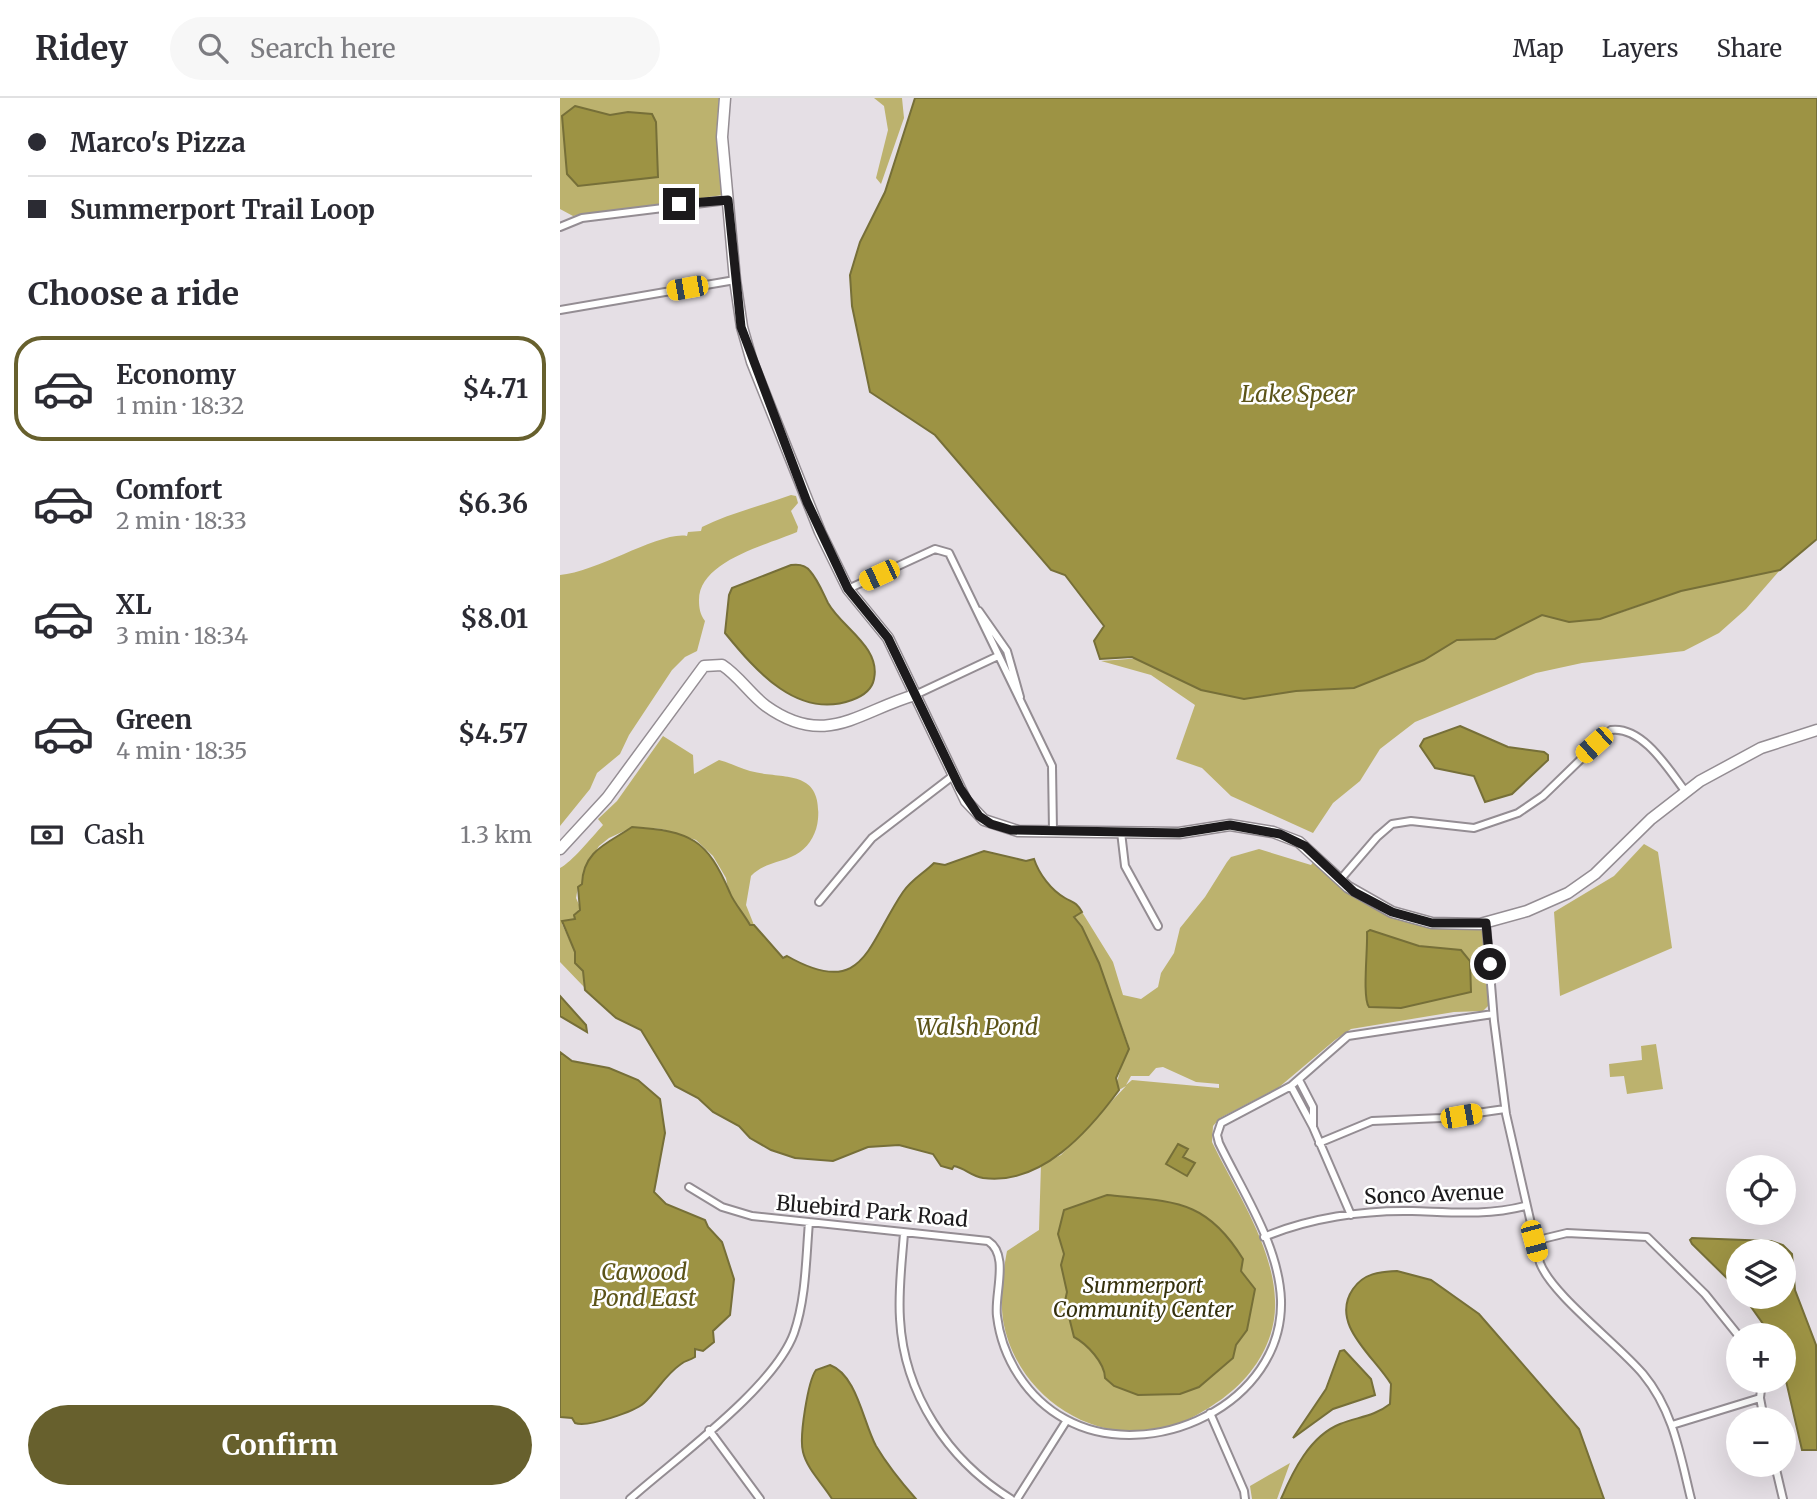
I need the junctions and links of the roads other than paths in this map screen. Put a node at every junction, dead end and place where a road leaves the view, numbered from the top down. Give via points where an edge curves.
1 (725, 98) edge
2 (728, 200) junction
3 (560, 227) edge
4 (735, 280) junction
5 (560, 310) edge
6 (848, 589) junction
7 (977, 609) junction
8 (998, 656) junction
9 (915, 695) junction
10 (1021, 700) junction
11 (1817, 730) edge
12 (954, 775) junction
13 (1685, 791) junction
14 (1054, 831) junction
15 (1121, 832) junction
16 (560, 849) edge
17 (1340, 880) junction
18 (819, 902) dead end
19 (1486, 923) junction
20 (1158, 926) dead end
21 (1493, 1014) junction
22 (1299, 1080) junction
23 (1291, 1086) junction
24 (1505, 1109) junction
25 (1313, 1127) junction
26 (1319, 1143) junction
27 (689, 1187) dead end
28 (1525, 1206) junction
29 (1351, 1215) junction
30 (809, 1222) junction
31 (904, 1233) junction
32 (1264, 1237) junction
33 (1534, 1241) junction
34 (1728, 1323) edge
35 (1761, 1393) edge
36 (1760, 1398) junction
37 (1762, 1407) edge
38 (1210, 1413) junction
39 (1067, 1420) junction
40 (1672, 1425) junction
41 (709, 1430) junction
42 (1778, 1477) edge
43 (638, 1492) junction
44 (630, 1499) edge
45 (643, 1499) edge
46 (760, 1499) edge
47 (1011, 1499) edge
48 (1017, 1499) edge
49 (1245, 1499) edge
50 (1691, 1499) edge
51 (1783, 1499) edge

1 - 2 street via 722,137
2 - 3 street via 582,218
2 - 4 street
4 - 5 street
4 - 6 street via 741,327 752,362 813,517
6 - 7 street via 931,550 943,549 951,556
6 - 9 street via 885,633
7 - 8 street
7 - 10 street via 1007,651
8 - 9 street
8 - 10 street
9 - 12 street
9 - 16 street via 852,721 813,724 768,707 722,666 704,666 607,798
10 - 14 street via 1054,770
11 - 13 street via 1752,752
12 - 14 street via 970,806 991,824 1018,831
12 - 18 street via 872,838
13 - 17 street via 1648,746 1623,731 1611,730 1543,796 1518,813 1474,828 1411,821 1392,824
13 - 19 street via 1581,885 1539,906
14 - 15 street
15 - 17 street via 1185,832 1230,825 1273,832 1305,846
15 - 20 street via 1125,866
17 - 19 street via 1369,901 1406,917 1448,925
19 - 21 street
21 - 22 street, Bluebird Park Road via 1353,1034
21 - 24 street
22 - 23 street, Bluebird Park Road
22 - 25 street via 1312,1107
23 - 25 street
23 - 32 street, Bluebird Park Road via 1228,1118 1217,1130
24 - 26 street via 1372,1121
24 - 28 street
25 - 26 street
26 - 29 street
27 - 30 street, Bluebird Park Road via 737,1213
28 - 29 street, Sonco Avenue via 1484,1213
28 - 33 street
29 - 32 street, Sonco Avenue
30 - 31 street, Bluebird Park Road
30 - 41 street via 799,1313 786,1350 761,1383
31 - 39 street, Bluebird Park Road via 982,1239 994,1245 999,1257 997,1317 1006,1352 1027,1388
31 - 47 street via 900,1317 915,1387 953,1450 979,1477
32 - 38 street, Bluebird Park Road via 1280,1288 1275,1341 1250,1382
33 - 34 street via 1567,1233 1647,1237
33 - 40 street via 1546,1275 1643,1374
35 - 36 street
36 - 37 street
36 - 40 street
38 - 39 street, Bluebird Park Road via 1178,1428 1139,1436 1099,1432
38 - 49 street
39 - 48 street
40 - 50 street
41 - 43 street
41 - 46 street
42 - 51 street
43 - 44 street
43 - 45 street

